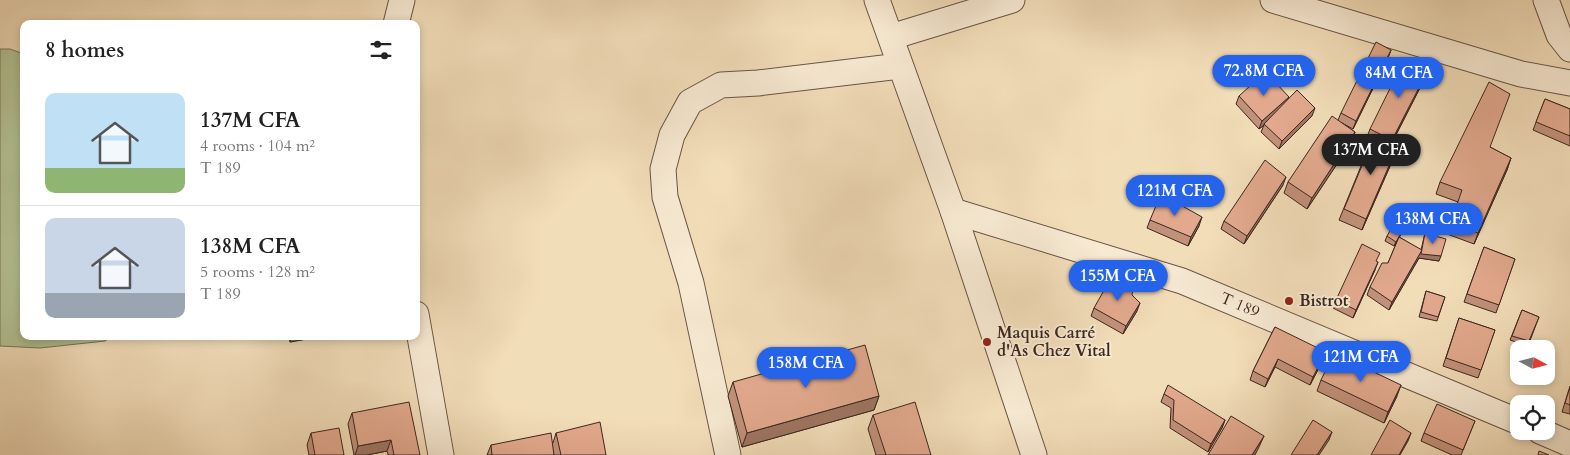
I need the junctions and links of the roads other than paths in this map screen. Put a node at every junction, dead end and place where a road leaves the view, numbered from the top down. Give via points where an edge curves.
1 (402, 0) edge
2 (877, 0) edge
3 (1012, 0) edge
4 (1274, 0) edge
5 (1546, 0) edge
6 (397, 20) edge
7 (891, 37) junction
8 (1570, 48) edge
9 (900, 66) junction
10 (1570, 83) edge
11 (953, 211) junction
12 (420, 337) edge
13 (1510, 418) edge
14 (1555, 438) edge
15 (1570, 444) edge
16 (441, 455) edge
17 (728, 455) edge
18 (1034, 455) edge

1 - 6 street
2 - 7 street
3 - 7 street
4 - 10 street via 1521,74
5 - 8 street via 1559,35
7 - 9 street
9 - 11 street
9 - 17 street via 720,85 690,102 672,135 663,169 665,197 691,283
11 - 13 street, T 189 via 1182,281
11 - 18 street
12 - 16 street
14 - 15 street

